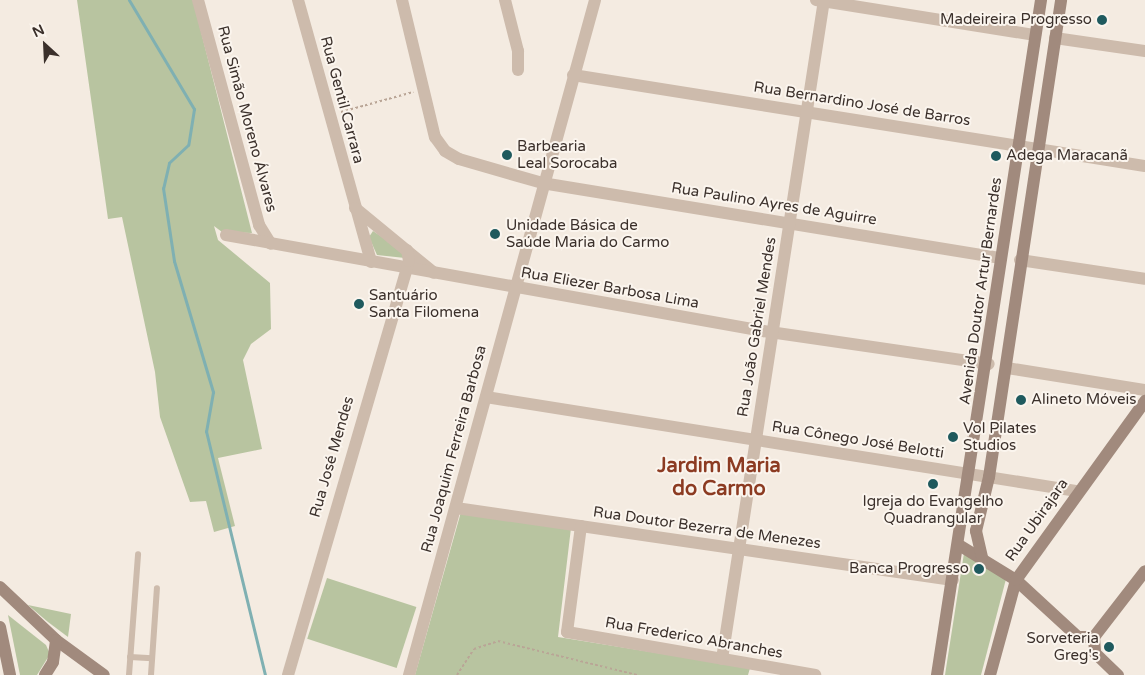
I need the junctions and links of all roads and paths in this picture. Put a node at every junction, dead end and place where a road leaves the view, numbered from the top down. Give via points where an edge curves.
1 (198, 0) edge
2 (298, 0) edge
3 (402, 0) edge
4 (505, 0) edge
5 (595, 0) edge
6 (821, 0) edge
7 (1041, 0) edge
8 (1061, 0) edge
9 (1035, 35) junction
10 (1055, 38) junction
11 (1145, 51) edge
12 (518, 70) dead end
13 (573, 75) junction
14 (424, 89) junction
15 (807, 112) junction
16 (329, 115) junction
17 (1018, 146) junction
18 (1038, 149) junction
19 (1145, 166) edge
20 (542, 183) junction
21 (354, 208) junction
22 (790, 223) junction
23 (226, 235) dead end
24 (271, 244) junction
25 (407, 250) junction
26 (1001, 258) junction
27 (354, 259) junction
28 (1020, 260) junction
29 (371, 262) junction
30 (405, 269) junction
31 (436, 274) junction
32 (1145, 279) edge
33 (514, 288) junction
34 (773, 332) junction
35 (988, 364) junction
36 (1007, 368) junction
37 (1145, 390) edge
38 (486, 397) junction
39 (1145, 401) edge
40 (756, 440) junction
41 (970, 474) junction
42 (990, 477) junction
43 (1076, 491) junction
44 (456, 508) junction
45 (581, 526) junction
46 (959, 545) junction
47 (739, 549) junction
48 (138, 554) dead end
49 (982, 557) junction
50 (1145, 571) edge
51 (954, 580) junction
52 (1016, 580) junction
53 (0, 587) edge
54 (157, 588) dead end
55 (6, 599) edge
56 (0, 627) edge
57 (1094, 637) junction
58 (56, 640) junction
59 (71, 652) junction
60 (130, 657) junction
61 (152, 658) junction
62 (722, 659) junction
63 (762, 671) edge
64 (47, 673) edge
65 (10, 675) edge
66 (104, 675) edge
67 (129, 675) edge
68 (151, 675) edge
69 (288, 675) edge
70 (409, 675) edge
71 (457, 675) edge
72 (637, 675) edge
73 (815, 675) edge
74 (937, 675) edge
75 (990, 675) edge
76 (1118, 675) edge

1 - 24 street, Rua Simão Moreno Álvares via 259,225
2 - 16 street, Rua Gentil Carrara
3 - 14 street, Rua Paulino Ayres de Aguirre
4 - 12 street via 518,50
5 - 13 street, Rua Joaquim Ferreira Barbosa
6 - 9 street
6 - 15 street, Rua João Gabriel Mendes
7 - 9 main road, Avenida Doutor Artur Bernardes
8 - 10 main road
9 - 17 main road, Avenida Doutor Artur Bernardes
10 - 11 street
10 - 18 main road
13 - 15 street, Rua Bernardino José de Barros
13 - 20 street, Rua Joaquim Ferreira Barbosa
14 - 16 path
14 - 20 street, Rua Paulino Ayres de Aguirre via 435,137 445,151
15 - 17 street, Rua Bernardino José de Barros
15 - 22 street, Rua João Gabriel Mendes
16 - 21 street, Rua Gentil Carrara
17 - 18 street, Rua Bernardino José de Barros
17 - 26 main road, Avenida Doutor Artur Bernardes
18 - 19 street, Rua Bernardino José de Barros
18 - 28 main road
20 - 22 street, Rua Paulino Ayres de Aguirre
20 - 33 street, Rua Joaquim Ferreira Barbosa
21 - 25 street
21 - 27 street, Rua Gentil Carrara
21 - 29 street, Rua Gentil Carrara
22 - 26 street, Rua Paulino Ayres de Aguirre
22 - 34 street, Rua João Gabriel Mendes
23 - 24 street, Rua Eliezer Barbosa Lima
24 - 27 street, Rua Eliezer Barbosa Lima
25 - 30 street, Rua José Mendes
25 - 31 street
26 - 35 main road, Avenida Doutor Artur Bernardes
27 - 29 street, Rua Eliezer Barbosa Lima
28 - 32 street
28 - 36 main road
29 - 30 street, Rua Eliezer Barbosa Lima
30 - 31 street, Rua Eliezer Barbosa Lima
30 - 69 street, Rua José Mendes
31 - 33 street, Rua Eliezer Barbosa Lima
33 - 34 street, Rua Eliezer Barbosa Lima
33 - 38 street, Rua Joaquim Ferreira Barbosa
34 - 35 street, Rua Eliezer Barbosa Lima
34 - 40 street, Rua João Gabriel Mendes
35 - 41 main road, Avenida Doutor Artur Bernardes
36 - 37 street
36 - 42 main road
38 - 40 street, Rua Cônego José Belotti
38 - 44 street, Rua Joaquim Ferreira Barbosa
39 - 43 main road, Rua Ubirajara
40 - 41 street, Rua Cônego José Belotti
40 - 47 street, Rua João Gabriel Mendes
41 - 42 street, Rua Cônego José Belotti
41 - 46 main road, Avenida Doutor Artur Bernardes
42 - 43 street, Rua Cônego José Belotti
42 - 49 main road via 976,531
43 - 52 main road, Rua Ubirajara
44 - 45 street, Rua Doutor Bezerra de Menezes
44 - 70 street, Rua Joaquim Ferreira Barbosa
45 - 47 street, Rua Doutor Bezerra de Menezes
45 - 62 street, Rua Frederico Abranches via 567,632
46 - 49 main road
46 - 51 main road, Avenida Doutor Artur Bernardes
47 - 51 street, Rua Doutor Bezerra de Menezes
47 - 62 street, Rua João Gabriel Mendes
48 - 60 lane
49 - 52 main road
50 - 57 main road
51 - 74 main road, Avenida Doutor Artur Bernardes
52 - 57 main road via 1078,636
52 - 75 main road, Rua Ubirajara
53 - 55 main road
54 - 61 lane
55 - 58 main road
56 - 65 main road
57 - 76 main road via 1095,653
58 - 59 main road
58 - 64 main road
59 - 64 main road
59 - 66 main road
60 - 61 lane
60 - 67 lane
61 - 68 lane
62 - 63 street, Rua Frederico Abranches
63 - 73 street, Rua Frederico Abranches
71 - 72 path via 474,650 498,641

